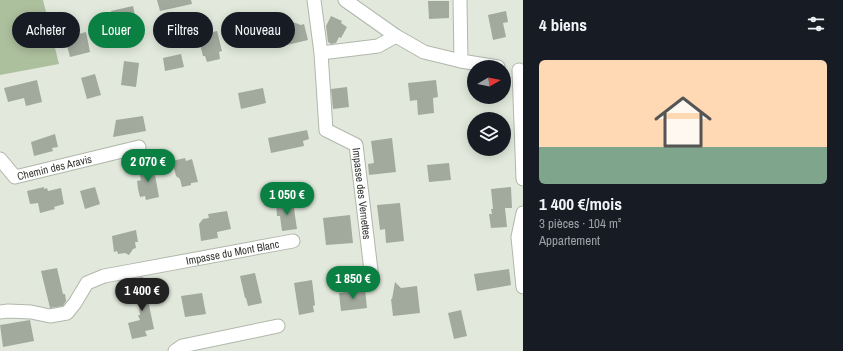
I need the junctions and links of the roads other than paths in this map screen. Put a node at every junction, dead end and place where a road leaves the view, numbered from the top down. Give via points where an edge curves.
1 (314, 0) edge
2 (345, 0) edge
3 (460, 0) edge
4 (396, 36) junction
5 (321, 53) junction
6 (461, 61) junction
7 (467, 62) edge
8 (511, 69) edge
9 (521, 71) edge
10 (139, 146) dead end
11 (0, 159) edge
12 (523, 179) edge
13 (523, 213) edge
14 (293, 240) dead end
15 (372, 279) dead end
16 (523, 287) edge
17 (0, 312) edge
18 (278, 326) dead end
19 (175, 351) edge

1 - 5 street
2 - 4 street
3 - 6 street
4 - 5 street via 378,46
4 - 6 street via 424,52
5 - 15 street, Impasse des Vernettes via 326,130 356,145
6 - 7 street
8 - 9 street
9 - 12 street
10 - 11 street, Chemin des Aravis via 14,177
13 - 16 street via 518,237
14 - 17 street, Impasse du Mont Blanc via 104,276 87,282 67,313 50,316 31,312
18 - 19 street via 182,346

